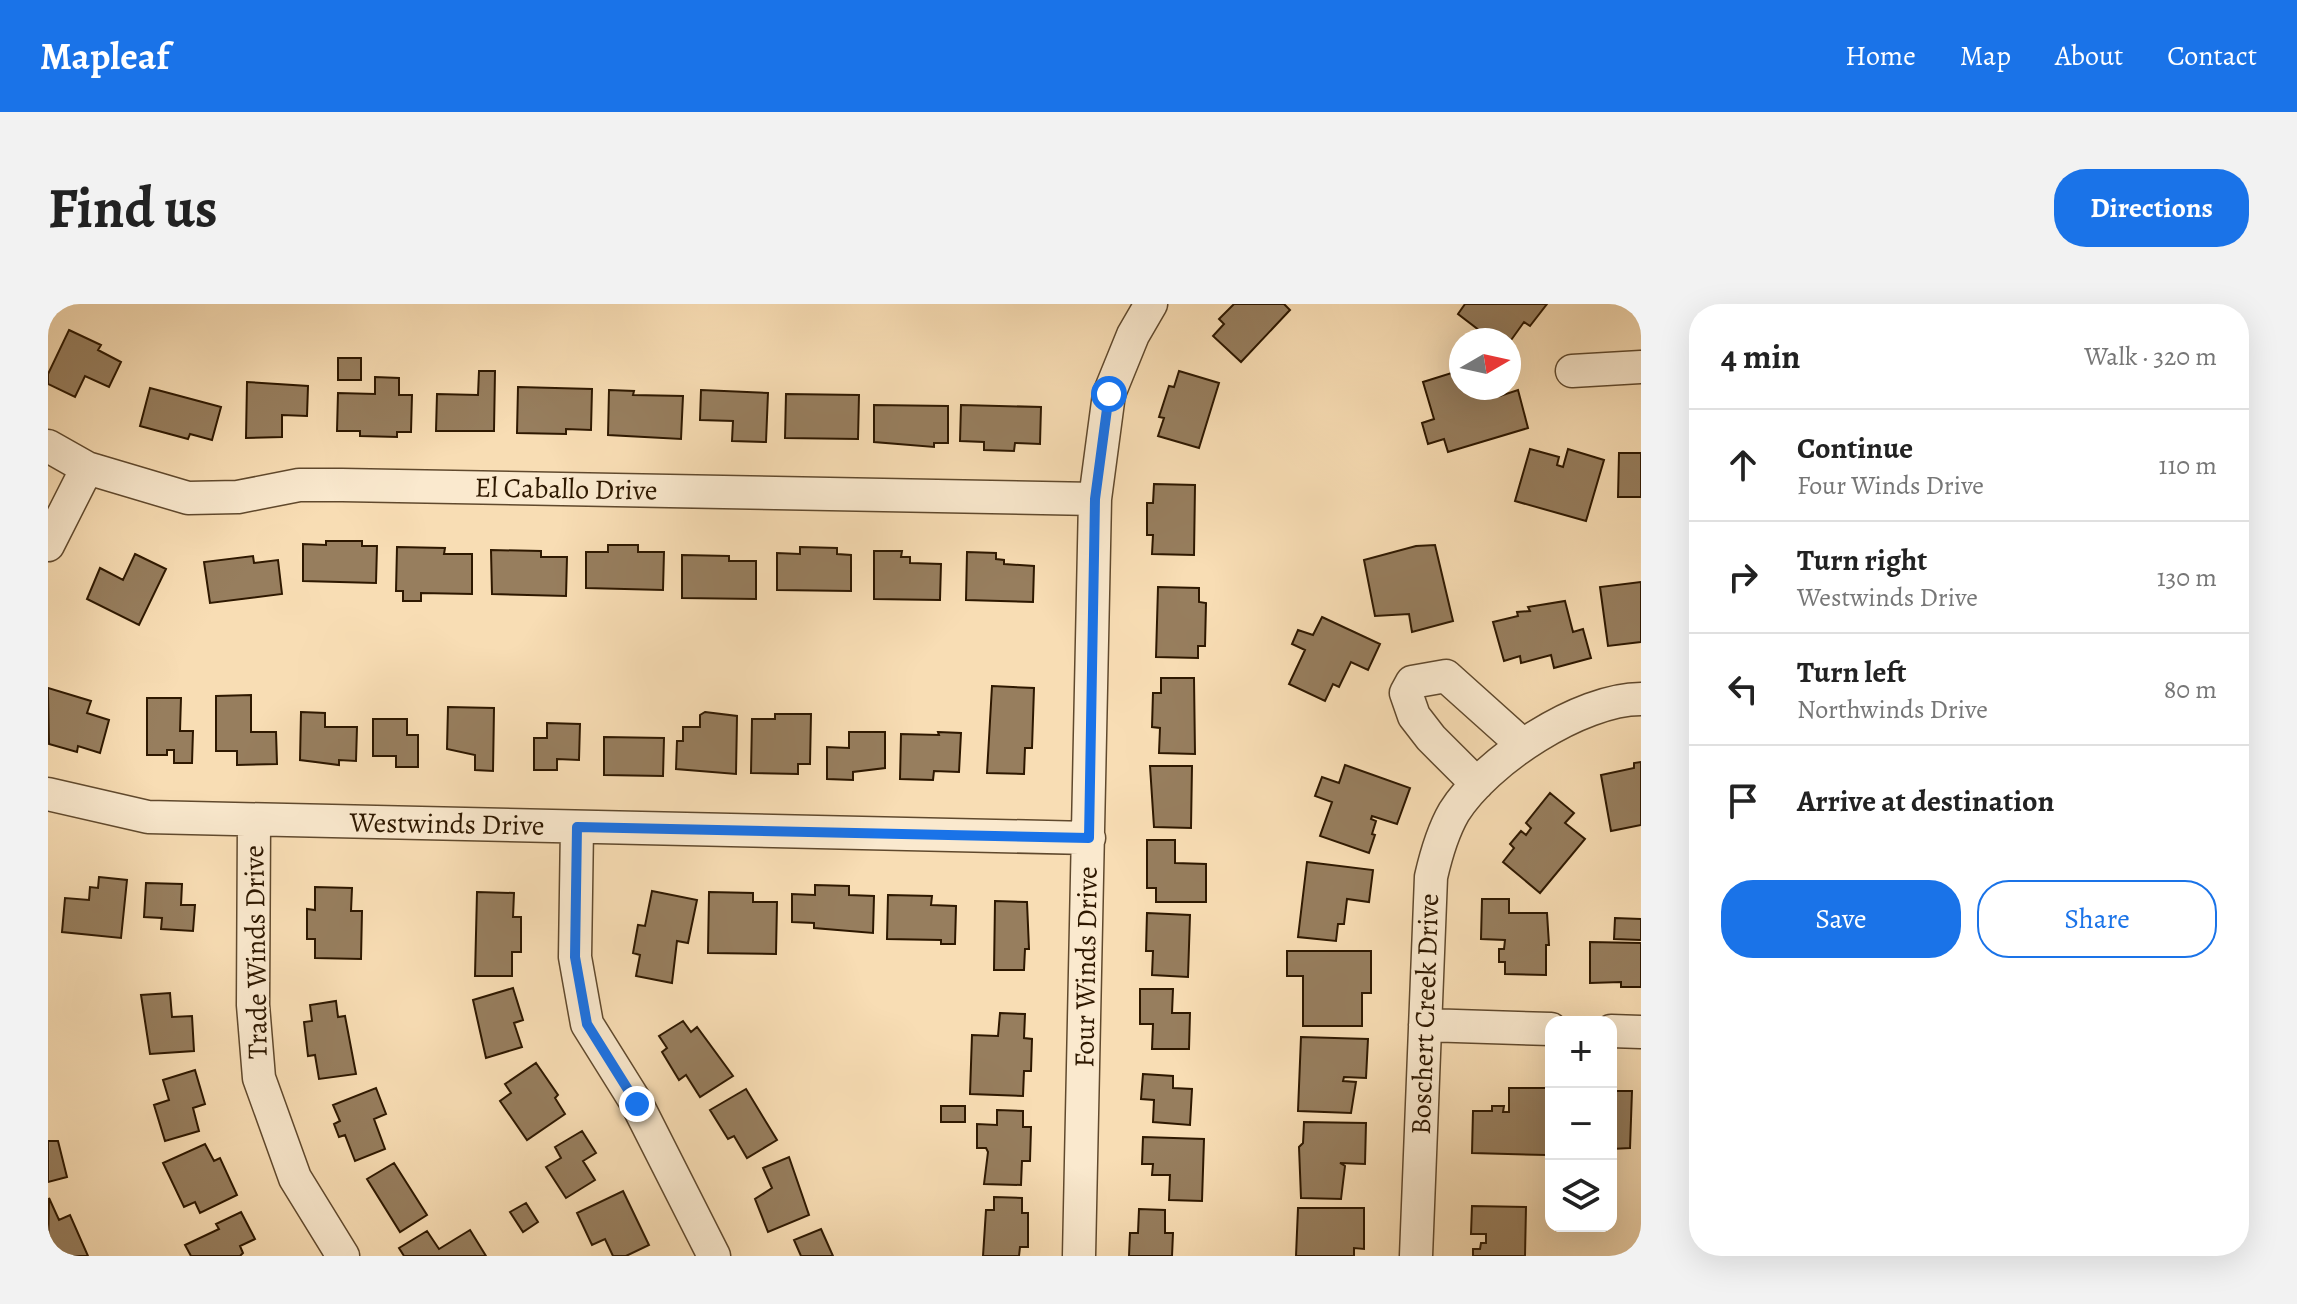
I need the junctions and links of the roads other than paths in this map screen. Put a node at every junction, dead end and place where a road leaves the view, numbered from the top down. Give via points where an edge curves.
1 (1151, 304) edge
2 (1641, 367) edge
3 (1572, 371) dead end
4 (48, 446) edge
5 (87, 468) junction
6 (1095, 499) junction
7 (48, 545) edge
8 (1641, 699) edge
9 (1523, 745) junction
10 (1477, 784) junction
11 (48, 794) edge
12 (254, 821) junction
13 (577, 827) junction
14 (1089, 838) junction
15 (1425, 1025) junction
16 (1545, 1029) edge
17 (1617, 1031) edge
18 (1641, 1032) edge
19 (343, 1256) edge
20 (714, 1256) edge
21 (1079, 1256) edge
22 (1416, 1256) edge

1 - 6 street, Four Winds Drive via 1109,394
2 - 3 street
4 - 5 street, El Caballo Drive
5 - 6 street, El Caballo Drive via 188,498 342,485
5 - 7 street
6 - 14 street, Four Winds Drive
8 - 9 street, Boschert Creek Drive via 1624,699 1575,717
9 - 10 street, Boschert Creek Drive
9 - 10 street via 1446,676 1412,682 1406,693 1414,716
10 - 15 street, Boschert Creek Drive via 1454,812 1431,877
11 - 12 street, Westwinds Drive via 148,817
12 - 13 street, Westwinds Drive
12 - 19 street, Trade Winds Drive via 253,1005 259,1078 295,1178
13 - 14 street, Westwinds Drive
13 - 20 street via 575,957 587,1024 637,1104
14 - 21 street, Four Winds Drive
15 - 16 street
15 - 22 street, Boschert Creek Drive
17 - 18 street

